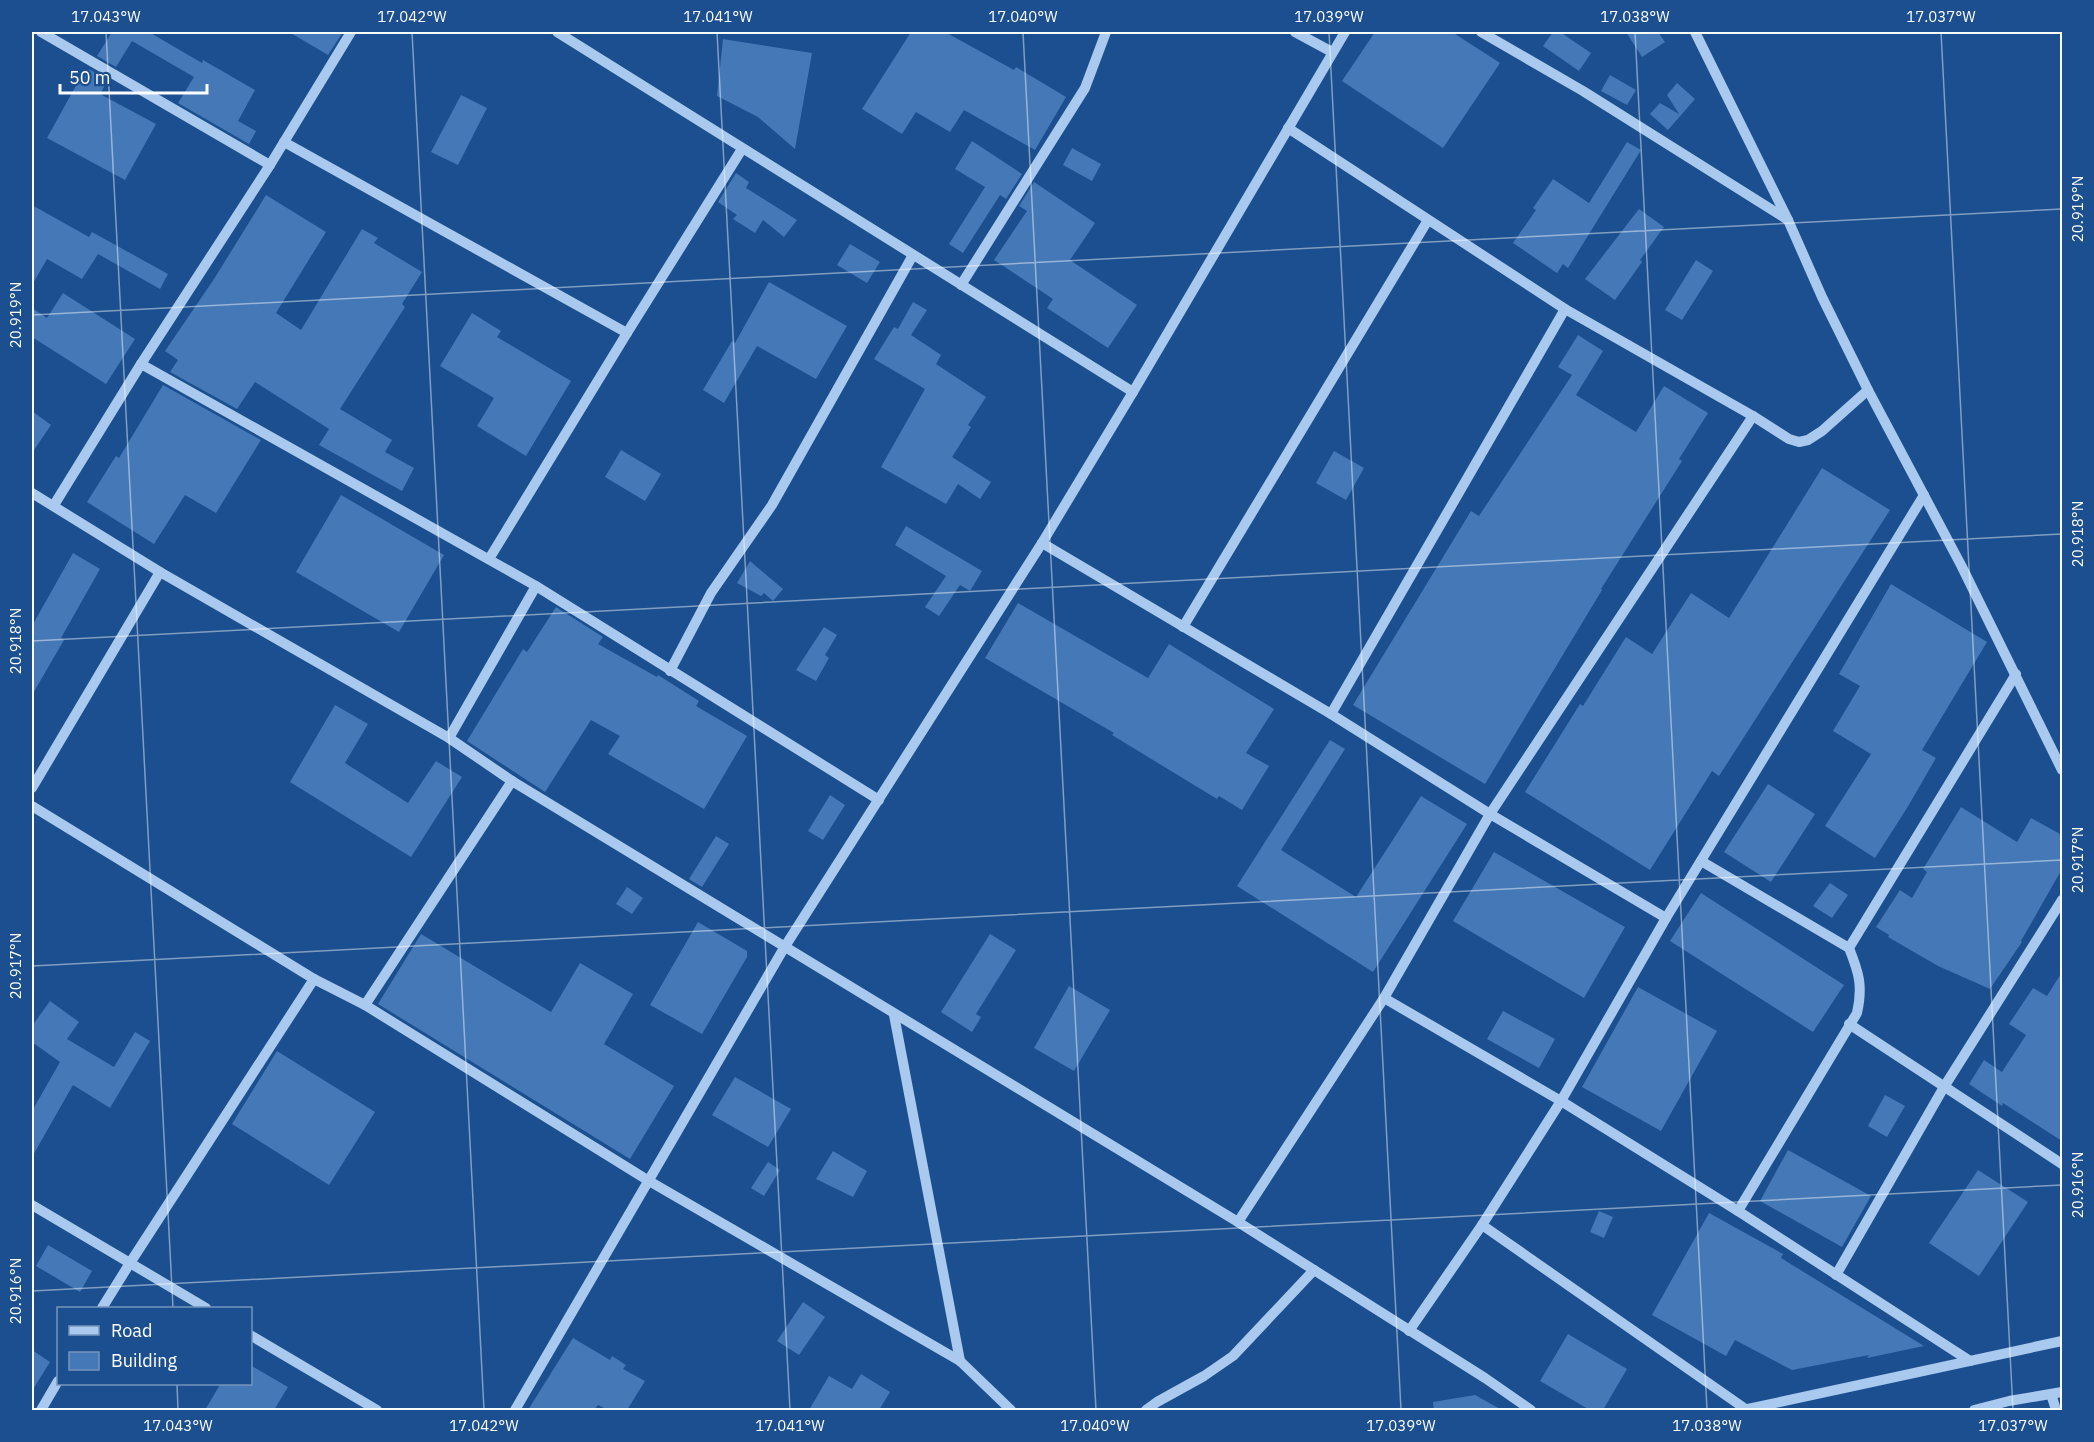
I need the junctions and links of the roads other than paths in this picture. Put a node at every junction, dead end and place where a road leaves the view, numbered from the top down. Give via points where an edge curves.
1 (41, 32) edge
2 (351, 32) edge
3 (557, 32) edge
4 (1106, 32) edge
5 (1295, 32) edge
6 (1345, 32) edge
7 (1481, 32) edge
8 (1695, 32) edge
9 (1332, 52) junction
10 (1288, 128) junction
11 (284, 142) junction
12 (742, 149) junction
13 (270, 165) junction
14 (1428, 219) junction
15 (1788, 220) junction
16 (913, 255) junction
17 (961, 285) junction
18 (1565, 309) junction
19 (627, 333) junction
20 (141, 364) junction
21 (1868, 390) junction
22 (1133, 392) junction
23 (1753, 416) junction
24 (32, 492) edge
25 (1924, 495) junction
26 (54, 505) junction
27 (1042, 543) junction
28 (489, 559) junction
29 (160, 572) junction
30 (536, 586) junction
31 (1183, 627) junction
32 (670, 671) junction
33 (2016, 674) junction
34 (1331, 714) junction
35 (449, 738) junction
36 (2062, 770) edge
37 (512, 781) junction
38 (32, 788) edge
39 (879, 800) junction
40 (32, 806) edge
41 (1490, 814) junction
42 (1701, 861) junction
43 (2062, 900) edge
44 (1666, 918) junction
45 (784, 948) junction
46 (1849, 948) junction
47 (314, 979) junction
48 (1384, 998) junction
49 (365, 1005) junction
50 (894, 1015) junction
51 (1849, 1024) junction
52 (1944, 1087) junction
53 (1561, 1101) junction
54 (2062, 1164) edge
55 (649, 1181) junction
56 (32, 1205) edge
57 (1738, 1211) junction
58 (1238, 1222) junction
59 (1482, 1224) junction
60 (129, 1263) junction
61 (1314, 1270) junction
62 (1836, 1275) junction
63 (103, 1307) edge
64 (204, 1307) edge
65 (1409, 1331) junction
66 (252, 1336) edge
67 (2062, 1341) edge
68 (960, 1361) junction
69 (1970, 1361) junction
70 (57, 1383) edge
71 (2057, 1393) edge
72 (2010, 1406) edge
73 (41, 1410) edge
74 (377, 1410) edge
75 (515, 1410) edge
76 (1011, 1410) edge
77 (1146, 1410) edge
78 (1531, 1410) edge
79 (1743, 1410) edge
80 (1747, 1410) edge
81 (1974, 1410) edge
82 (2056, 1410) edge

1 - 13 street
2 - 11 street
3 - 12 street
4 - 17 street via 1085,88
5 - 9 street
6 - 9 street
7 - 15 street
8 - 15 street
9 - 10 street
10 - 14 street
10 - 22 street
11 - 13 street
11 - 19 street
12 - 16 street
12 - 19 street
13 - 20 street
14 - 18 street
14 - 31 street
15 - 21 street
16 - 17 street
16 - 32 street via 772,505 711,593
17 - 22 street
18 - 23 street
18 - 34 street
19 - 28 street
20 - 26 street
20 - 28 street
21 - 23 street via 1808,440 1789,439
21 - 25 street
22 - 27 street
23 - 41 street
24 - 26 street
25 - 33 street
25 - 42 street
26 - 29 street
27 - 31 street
27 - 39 street
28 - 30 street
29 - 35 street
29 - 38 street
30 - 32 street
30 - 35 street
31 - 34 street
32 - 39 street
33 - 36 street
33 - 46 street
34 - 41 street
35 - 37 street
37 - 45 street
37 - 49 street
39 - 45 street
40 - 47 street
41 - 44 street
41 - 48 street
42 - 44 street
42 - 46 street
43 - 52 street
44 - 53 street
45 - 50 street
45 - 55 street
46 - 51 street via 1861,989 1857,1013
47 - 49 street
47 - 60 street
48 - 53 street
48 - 58 street
49 - 55 street
50 - 58 street
50 - 68 street
51 - 52 street
51 - 57 street
52 - 54 street
52 - 62 street
53 - 57 street
53 - 59 street
55 - 68 street
55 - 75 street
56 - 60 street
57 - 62 street
58 - 61 street
59 - 65 street
59 - 80 street
60 - 63 street
60 - 64 street
61 - 65 street
61 - 77 street via 1233,1356
62 - 69 street
65 - 78 street
66 - 74 street
67 - 69 street
68 - 76 street
69 - 80 street
70 - 73 street
71 - 72 street
71 - 82 street
72 - 81 street
79 - 80 street

